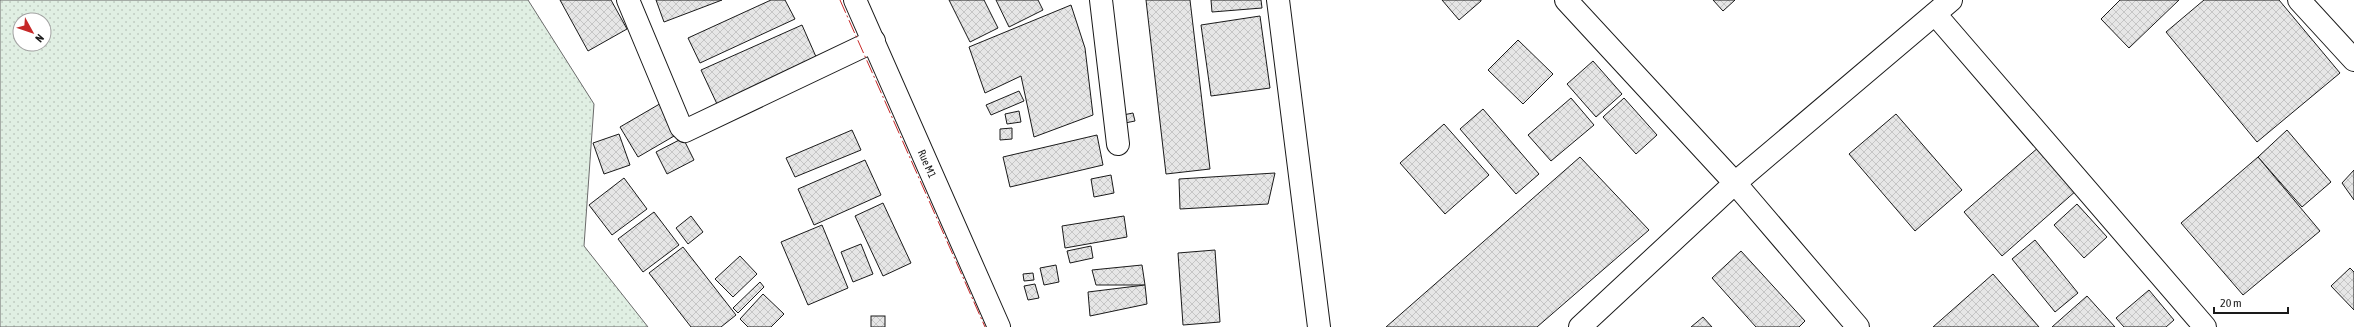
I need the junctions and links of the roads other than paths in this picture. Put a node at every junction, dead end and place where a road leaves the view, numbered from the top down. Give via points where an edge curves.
1 (628, 0) edge
2 (856, 0) edge
3 (1102, 0) edge
4 (1278, 0) edge
5 (1566, 0) edge
6 (1951, 0) edge
7 (2299, 0) edge
8 (1935, 14) junction
9 (874, 41) junction
10 (2350, 48) edge
11 (1118, 144) dead end
12 (1735, 183) junction
13 (999, 327) edge
14 (1319, 327) edge
15 (1580, 327) edge
16 (1858, 327) edge
17 (2204, 327) edge

1 - 9 street via 681,127 685,131
2 - 9 street, Rue M1
3 - 11 street
4 - 14 street
5 - 12 street
6 - 8 street
7 - 10 street
8 - 12 street
8 - 17 street
9 - 13 street, Rue M1
12 - 15 street
12 - 16 street

